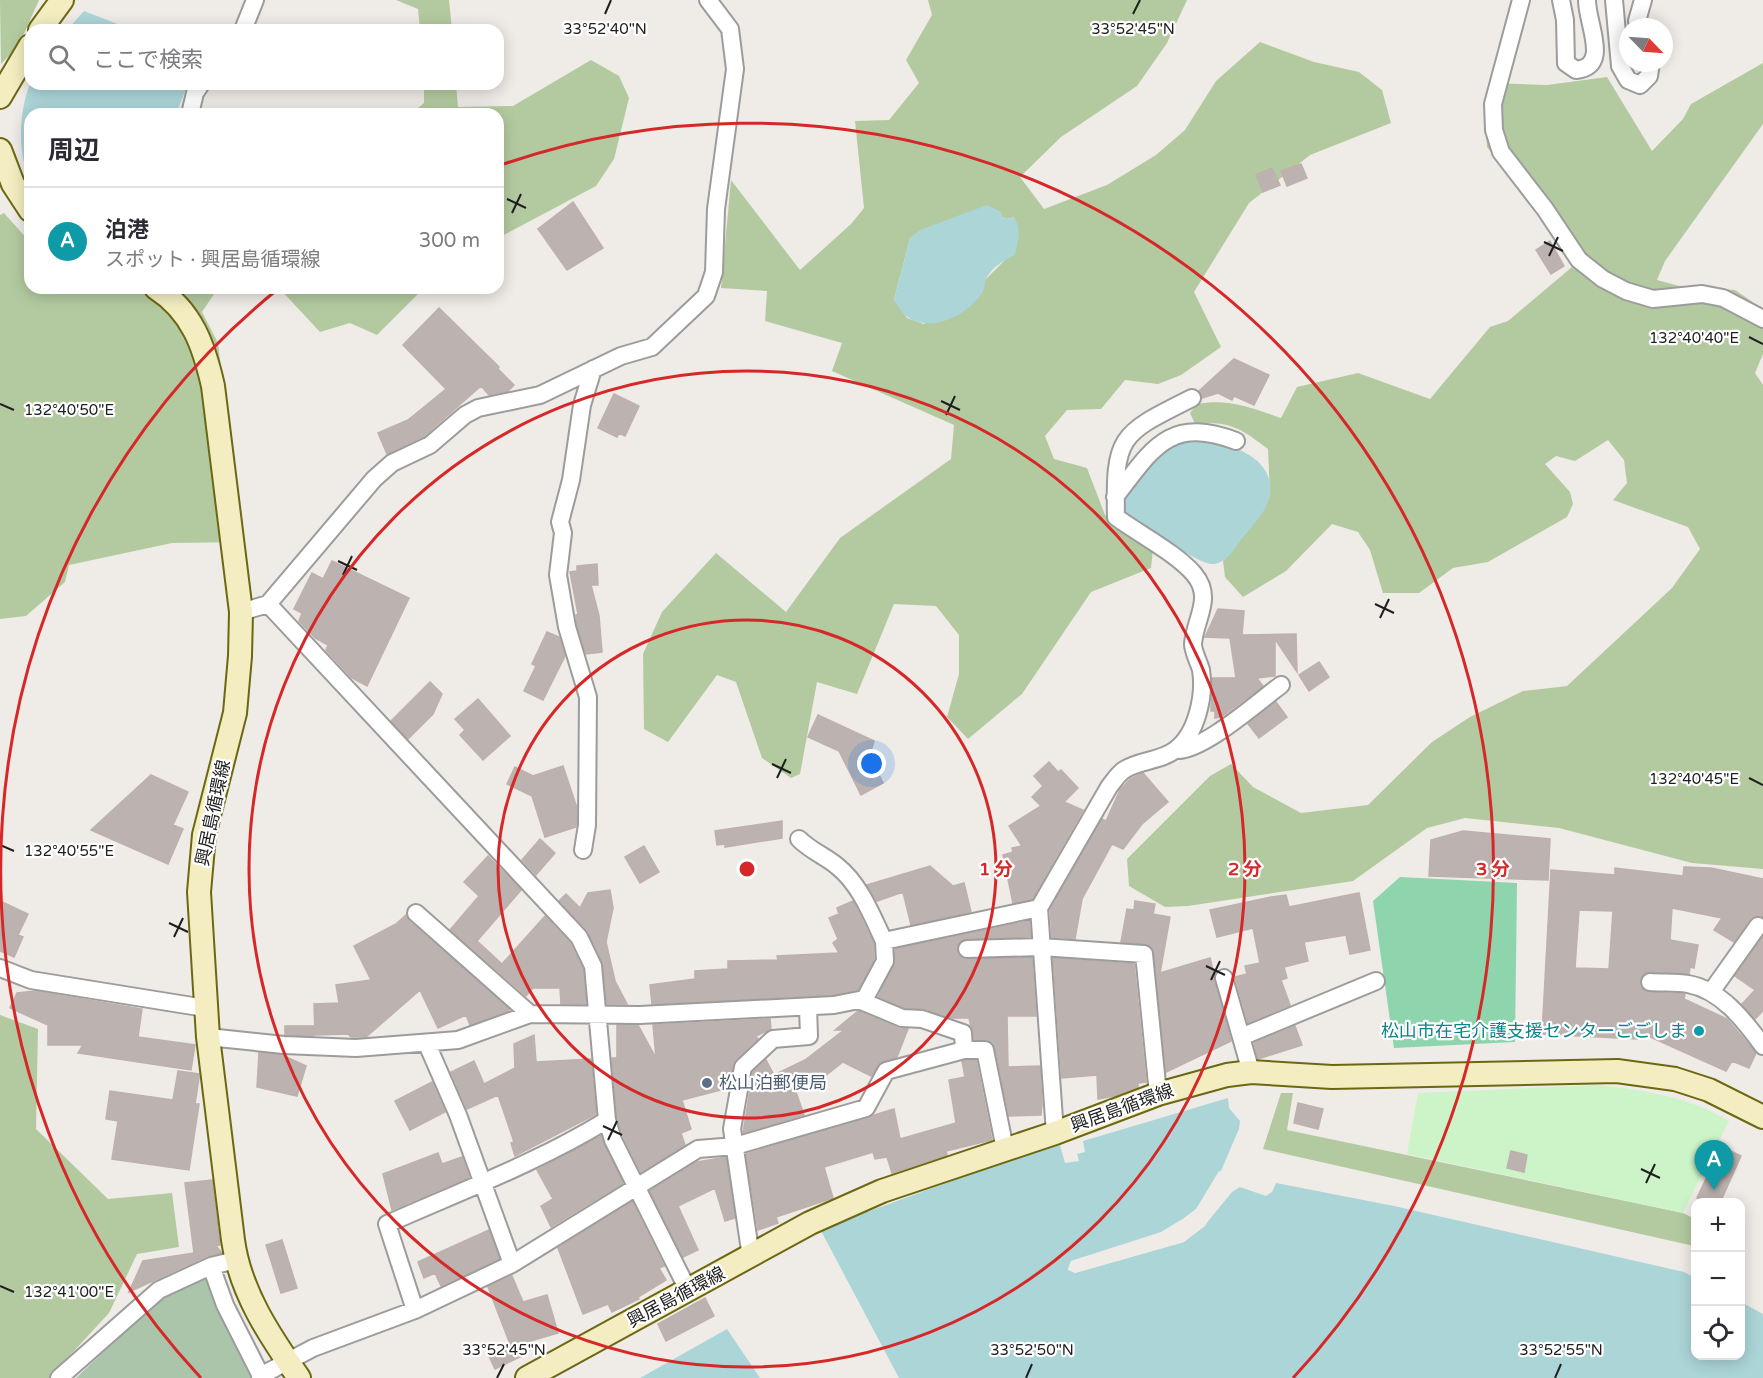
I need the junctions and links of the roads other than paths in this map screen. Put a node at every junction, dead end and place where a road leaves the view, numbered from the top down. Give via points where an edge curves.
1 (62, 0) edge
2 (255, 0) edge
3 (708, 0) edge
4 (1521, 0) edge
5 (1561, 0) edge
6 (1587, 0) edge
7 (1614, 0) edge
8 (1643, 0) edge
9 (1638, 18) edge
10 (44, 24) edge
11 (245, 24) edge
12 (1619, 55) edge
13 (24, 56) edge
14 (1623, 72) edge
15 (1650, 72) edge
16 (197, 90) edge
17 (0, 97) edge
18 (191, 108) edge
19 (0, 155) edge
20 (24, 201) edge
21 (164, 294) edge
22 (1763, 319) edge
23 (593, 369) junction
24 (1192, 398) dead end
25 (1236, 441) dead end
26 (1115, 496) junction
27 (268, 604) junction
28 (241, 612) junction
29 (1281, 685) dead end
30 (1175, 750) junction
31 (800, 839) dead end
32 (583, 850) dead end
33 (1040, 909) junction
34 (416, 913) dead end
35 (1758, 926) dead end
36 (884, 941) junction
37 (1041, 947) junction
38 (967, 949) dead end
39 (0, 968) edge
40 (1224, 978) dead end
41 (1376, 981) dead end
42 (1650, 982) dead end
43 (1711, 992) junction
44 (863, 1002) junction
45 (808, 1007) junction
46 (205, 1008) junction
47 (530, 1014) junction
48 (598, 1016) junction
49 (208, 1037) junction
50 (1240, 1037) junction
51 (427, 1044) junction
52 (1763, 1045) edge
53 (964, 1050) junction
54 (1251, 1072) junction
55 (1158, 1094) junction
56 (1763, 1117) edge
57 (607, 1120) junction
58 (1055, 1133) junction
59 (735, 1146) junction
60 (1005, 1149) junction
61 (482, 1182) junction
62 (638, 1187) junction
63 (751, 1257) junction
64 (236, 1260) junction
65 (512, 1264) junction
66 (211, 1266) junction
67 (688, 1290) junction
68 (415, 1310) junction
69 (275, 1372) edge
70 (63, 1375) edge
71 (527, 1378) edge

1 - 10 main road
2 - 11 street
3 - 23 street via 730,29 735,69 716,209 714,272 706,296 652,347
4 - 22 street via 1493,104 1494,130 1501,152 1579,260 1626,291 1653,299 1702,294 1723,298
5 - 6 street via 1566,63 1576,70 1588,69 1596,54
7 - 12 street
8 - 9 street
13 - 17 main road
14 - 15 street via 1628,80 1640,85
16 - 18 street
19 - 20 main road
21 - 28 main road, 興居島循環線 via 186,315 206,355
23 - 27 street via 540,394 478,408 430,445 392,463
23 - 32 street via 582,405 571,480 560,522 563,532 558,575 567,627 588,697 587,825
24 - 26 street via 1141,423 1122,445 1116,462
25 - 26 street via 1216,433 1189,432 1167,437
26 - 30 street via 1116,518 1183,564 1195,574 1204,591 1193,645 1203,690 1192,727
27 - 28 street
27 - 48 street via 579,938 593,966
28 - 46 main road, 興居島循環線 via 235,713 201,861
29 - 30 street via 1210,737 1184,751
30 - 33 street via 1123,771 1109,787
31 - 36 street via 812,852 843,872 862,898
33 - 36 street
33 - 37 street
34 - 47 street
35 - 43 street
36 - 44 street via 885,961
37 - 38 street
37 - 55 street via 1144,954
37 - 58 street
39 - 46 street via 31,980
40 - 50 street
41 - 50 street
42 - 43 street via 1688,984
43 - 52 street via 1736,1012
44 - 45 street
44 - 53 street via 902,1018 922,1019 963,1033
45 - 48 street
45 - 59 street via 809,1036 773,1039 743,1067 732,1128
46 - 49 main road, 興居島循環線
47 - 48 street
47 - 51 street via 473,1037
48 - 57 street
49 - 51 street via 356,1048
49 - 64 main road, 興居島循環線
50 - 54 street
51 - 61 street
53 - 59 street via 886,1071 866,1108
53 - 60 street via 985,1050
54 - 55 main road, 興居島循環線
54 - 56 main road, 興居島循環線 via 1332,1077 1598,1069 1652,1074 1709,1090
55 - 58 main road, 興居島循環線
57 - 61 street via 561,1148
57 - 62 street
58 - 60 main road, 興居島循環線
59 - 62 street via 698,1149
59 - 63 street
60 - 63 main road, 興居島循環線 via 882,1191 810,1223
61 - 65 street
61 - 68 street via 387,1224
62 - 65 street
62 - 67 street
63 - 67 main road, 興居島循環線
64 - 66 street
64 - 69 main road, 興居島循環線 via 262,1323
65 - 68 street
66 - 69 street via 225,1305
66 - 70 street via 159,1290
67 - 71 main road, 興居島循環線
68 - 69 street via 313,1348

